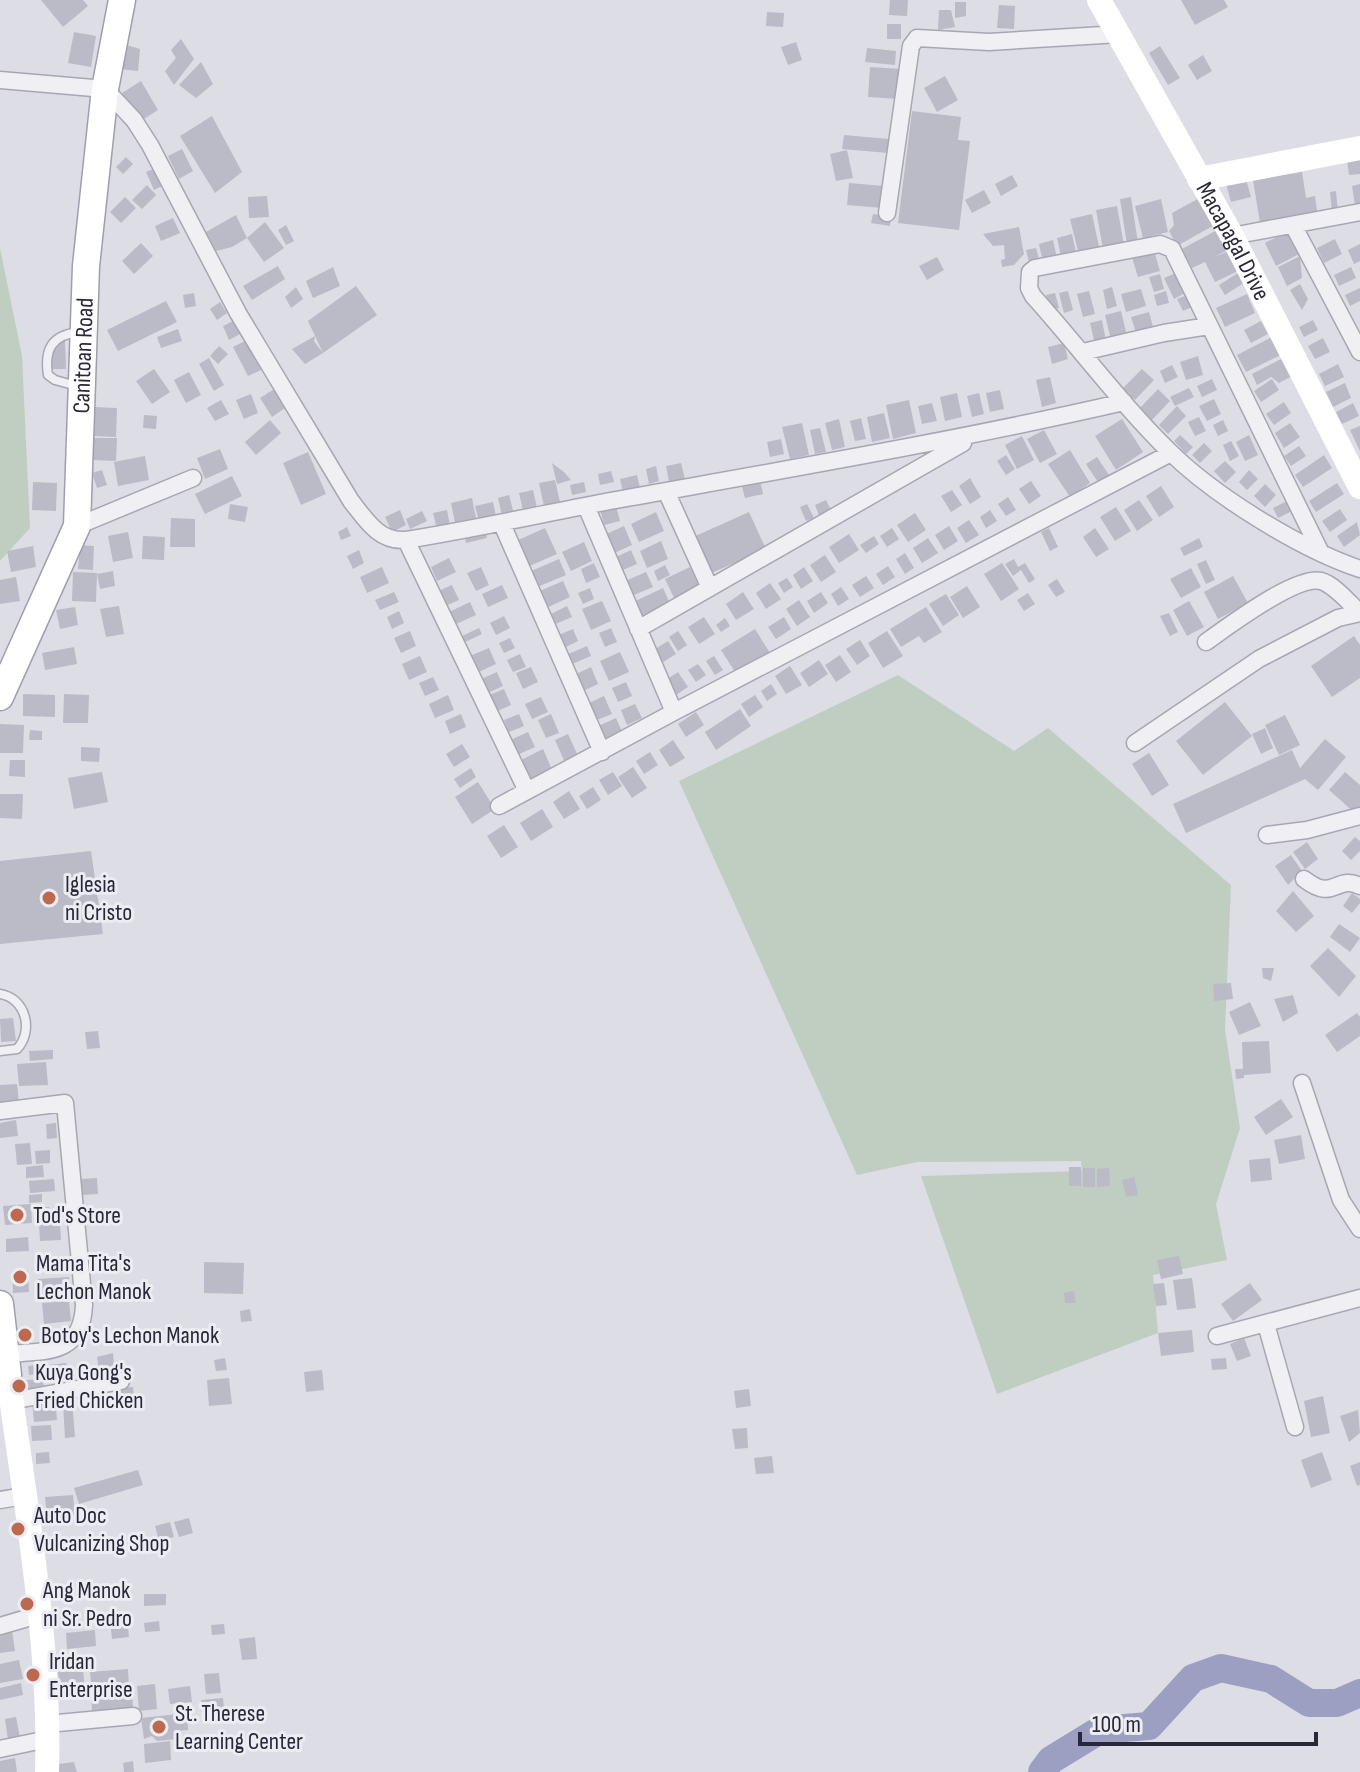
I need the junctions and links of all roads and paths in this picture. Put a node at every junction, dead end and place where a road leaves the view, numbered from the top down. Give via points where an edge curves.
1 (122, 0) edge
2 (1099, 0) edge
3 (1120, 34) junction
4 (0, 80) edge
5 (105, 89) junction
6 (1360, 148) edge
7 (1199, 179) junction
8 (1360, 212) edge
9 (887, 213) dead end
10 (1293, 225) junction
11 (1232, 236) junction
12 (1209, 326) junction
13 (83, 331) junction
14 (1083, 352) junction
15 (1360, 352) edge
16 (83, 387) junction
17 (1124, 402) junction
18 (976, 435) junction
19 (1171, 453) junction
20 (193, 478) dead end
21 (1360, 487) edge
22 (666, 491) junction
23 (586, 506) junction
24 (502, 524) junction
25 (77, 526) junction
26 (406, 540) junction
27 (1320, 551) junction
28 (1360, 569) edge
29 (710, 588) junction
30 (1360, 613) edge
31 (638, 629) junction
32 (1206, 642) dead end
33 (0, 697) edge
34 (674, 712) junction
35 (1135, 743) dead end
36 (602, 752) junction
37 (527, 791) junction
38 (499, 806) dead end
39 (1360, 816) edge
40 (1267, 835) dead end
41 (1304, 879) dead end
42 (1360, 886) edge
43 (0, 994) edge
44 (0, 1051) edge
45 (1302, 1083) dead end
46 (0, 1111) edge
47 (1360, 1229) edge
48 (1360, 1298) edge
49 (0, 1304) edge
50 (1266, 1324) junction
51 (1217, 1336) dead end
52 (4, 1368) edge
53 (121, 1381) dead end
54 (11, 1401) junction
55 (1295, 1427) dead end
56 (12, 1498) edge
57 (38, 1615) junction
58 (0, 1626) edge
59 (133, 1716) dead end
60 (48, 1731) junction
61 (0, 1749) edge
62 (47, 1772) edge

1 - 5 main road, Canitoan Road
2 - 3 main road, Macapagal Drive
3 - 7 main road, Macapagal Drive
3 - 9 street via 989,42 917,38 911,46
4 - 5 street
5 - 13 main road, Canitoan Road
5 - 26 street via 150,145 238,313 351,501 382,535
6 - 7 main road
7 - 11 main road, Macapagal Drive
8 - 10 street
10 - 11 street
10 - 15 street
11 - 21 main road, Macapagal Drive
12 - 14 street
12 - 14 street via 1166,245 1035,268 1029,280 1033,296
12 - 27 street
13 - 16 main road, Canitoan Road
13 - 16 lane via 63,334 53,343 46,363 55,380
14 - 17 street
16 - 25 main road, Canitoan Road
17 - 18 street
17 - 19 street
18 - 22 street
18 - 29 street
19 - 27 street via 1249,512
19 - 34 street
20 - 25 street
22 - 23 street
22 - 29 street
23 - 24 street
23 - 31 street
24 - 26 street
24 - 36 street
25 - 33 main road, Canitoan Road
26 - 37 street
27 - 28 street
29 - 31 street
30 - 32 street via 1326,583 1315,581 1270,597
30 - 35 street via 1338,618 1259,659
31 - 34 street
34 - 36 street
36 - 37 street
37 - 38 street
39 - 40 street
41 - 42 street via 1318,890 1345,883
43 - 44 lane via 23,1008 24,1038 17,1049
45 - 47 street via 1341,1200
46 - 52 street via 65,1103 84,1305 81,1329 63,1347
48 - 50 street
49 - 52 main road
50 - 51 street
50 - 55 street
52 - 54 main road
53 - 54 street
54 - 56 main road
56 - 57 main road
57 - 58 street
57 - 60 main road
59 - 60 street
60 - 61 street
60 - 62 main road

